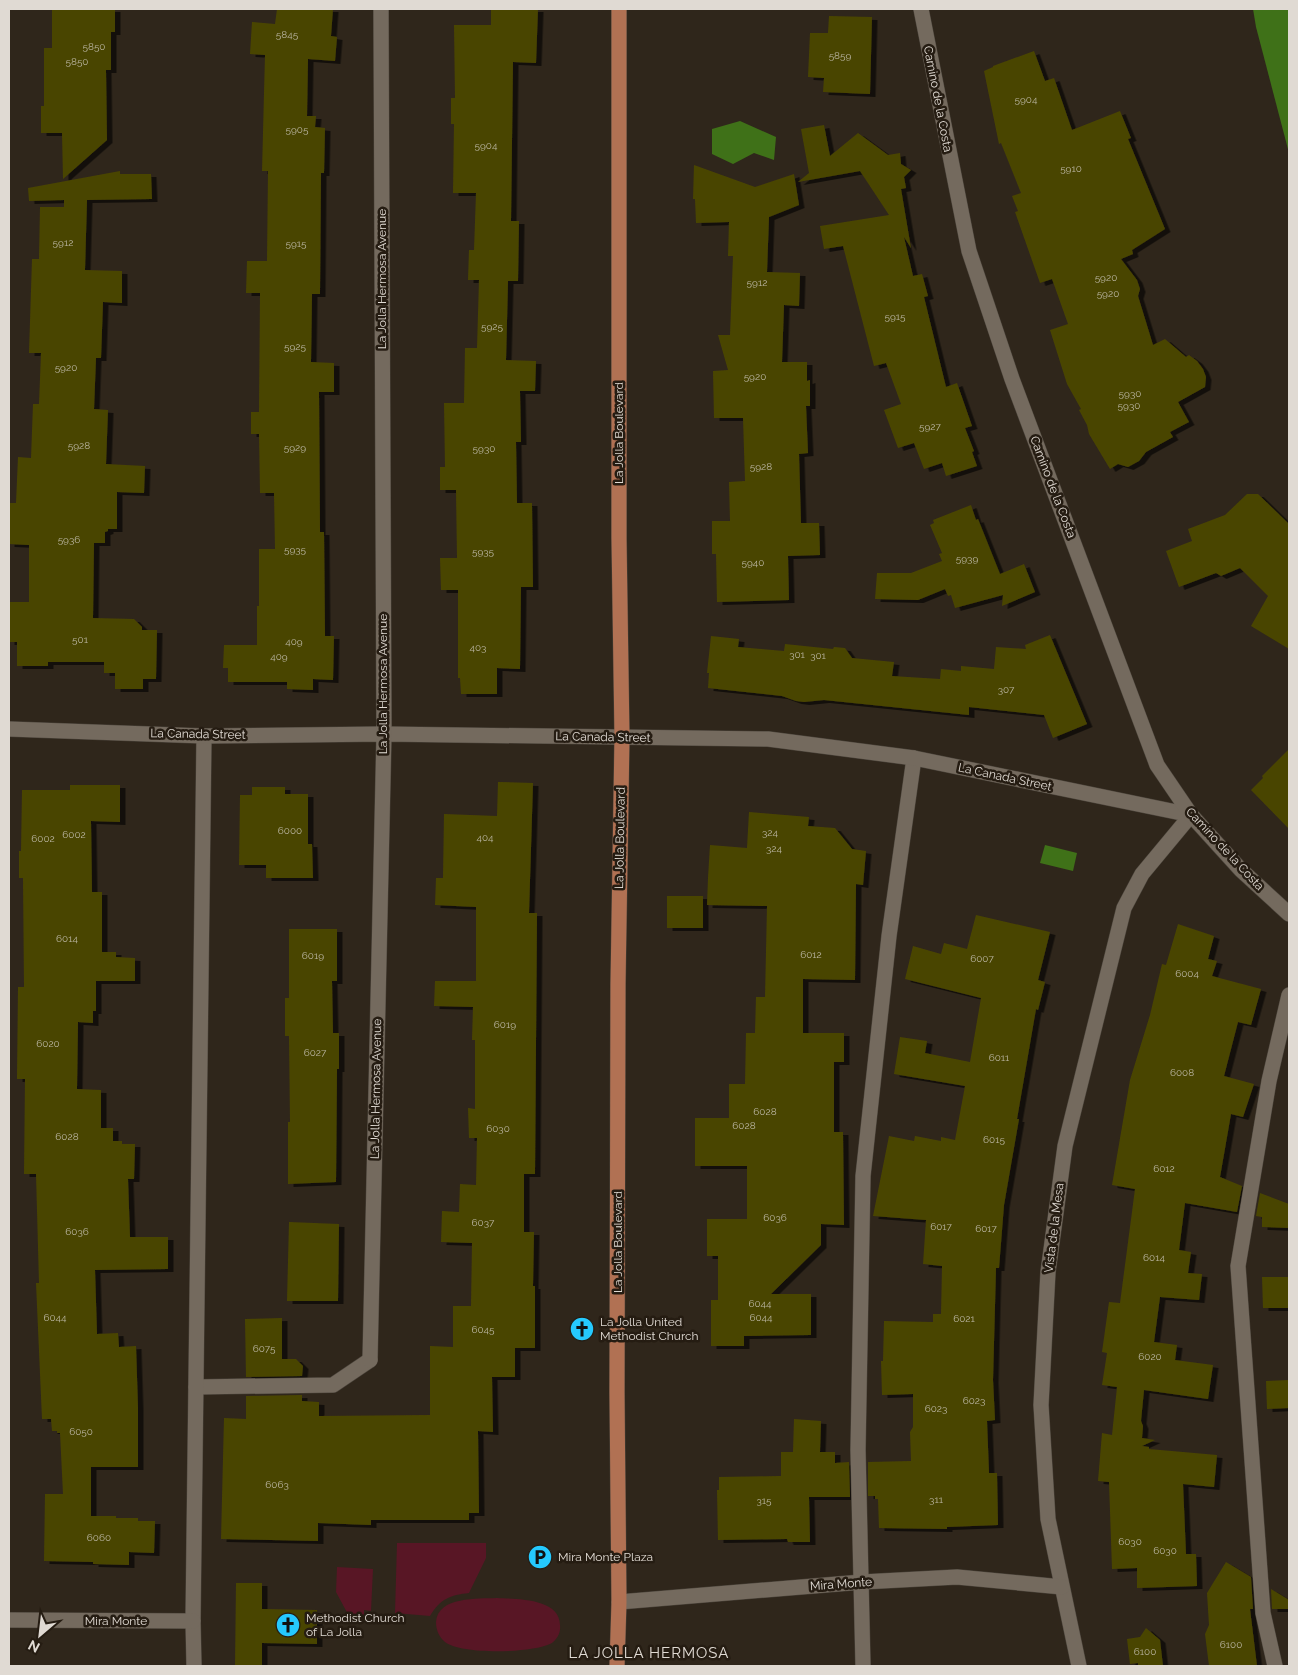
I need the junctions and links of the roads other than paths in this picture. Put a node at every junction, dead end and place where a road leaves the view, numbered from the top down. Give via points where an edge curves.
1 (381, 9) edge
2 (619, 9) edge
3 (921, 9) edge
4 (9, 729) edge
5 (384, 734) junction
6 (204, 736) junction
7 (622, 737) junction
8 (914, 758) junction
9 (1191, 815) junction
10 (1289, 914) edge
11 (1289, 995) edge
12 (196, 1387) junction
13 (862, 1582) junction
14 (1062, 1587) junction
15 (620, 1602) junction
16 (9, 1620) edge
17 (193, 1621) junction
18 (194, 1666) edge
19 (617, 1666) edge
20 (863, 1666) edge
21 (1079, 1666) edge
22 (1274, 1666) edge

1 - 5 street, La Jolla Hermosa Avenue
2 - 7 main road, La Jolla Boulevard
3 - 9 street, Camino de la Costa via 969,251 1015,388 1157,765
4 - 6 street, La Canada Street
5 - 6 street, La Canada Street
5 - 7 street, La Canada Street
5 - 12 street, La Jolla Hermosa Avenue via 370,1360 333,1385
6 - 12 street
7 - 8 street, La Canada Street via 768,739
7 - 15 main road, La Jolla Boulevard via 617,1393
8 - 9 street, La Canada Street
8 - 13 street via 889,936 863,1176 858,1450
9 - 10 street, Camino de la Costa via 1241,870
9 - 14 street, Vista de la Mesa via 1142,874 1124,908 1065,1146 1048,1272 1041,1405 1048,1519
11 - 22 street via 1269,1081 1238,1266 1264,1613
12 - 17 street
13 - 14 street, Mira Monte via 957,1577
13 - 15 street, Mira Monte
13 - 20 street
14 - 21 street, Vista de la Mesa
15 - 19 main road, La Jolla Boulevard
16 - 17 street, Mira Monte
17 - 18 street

